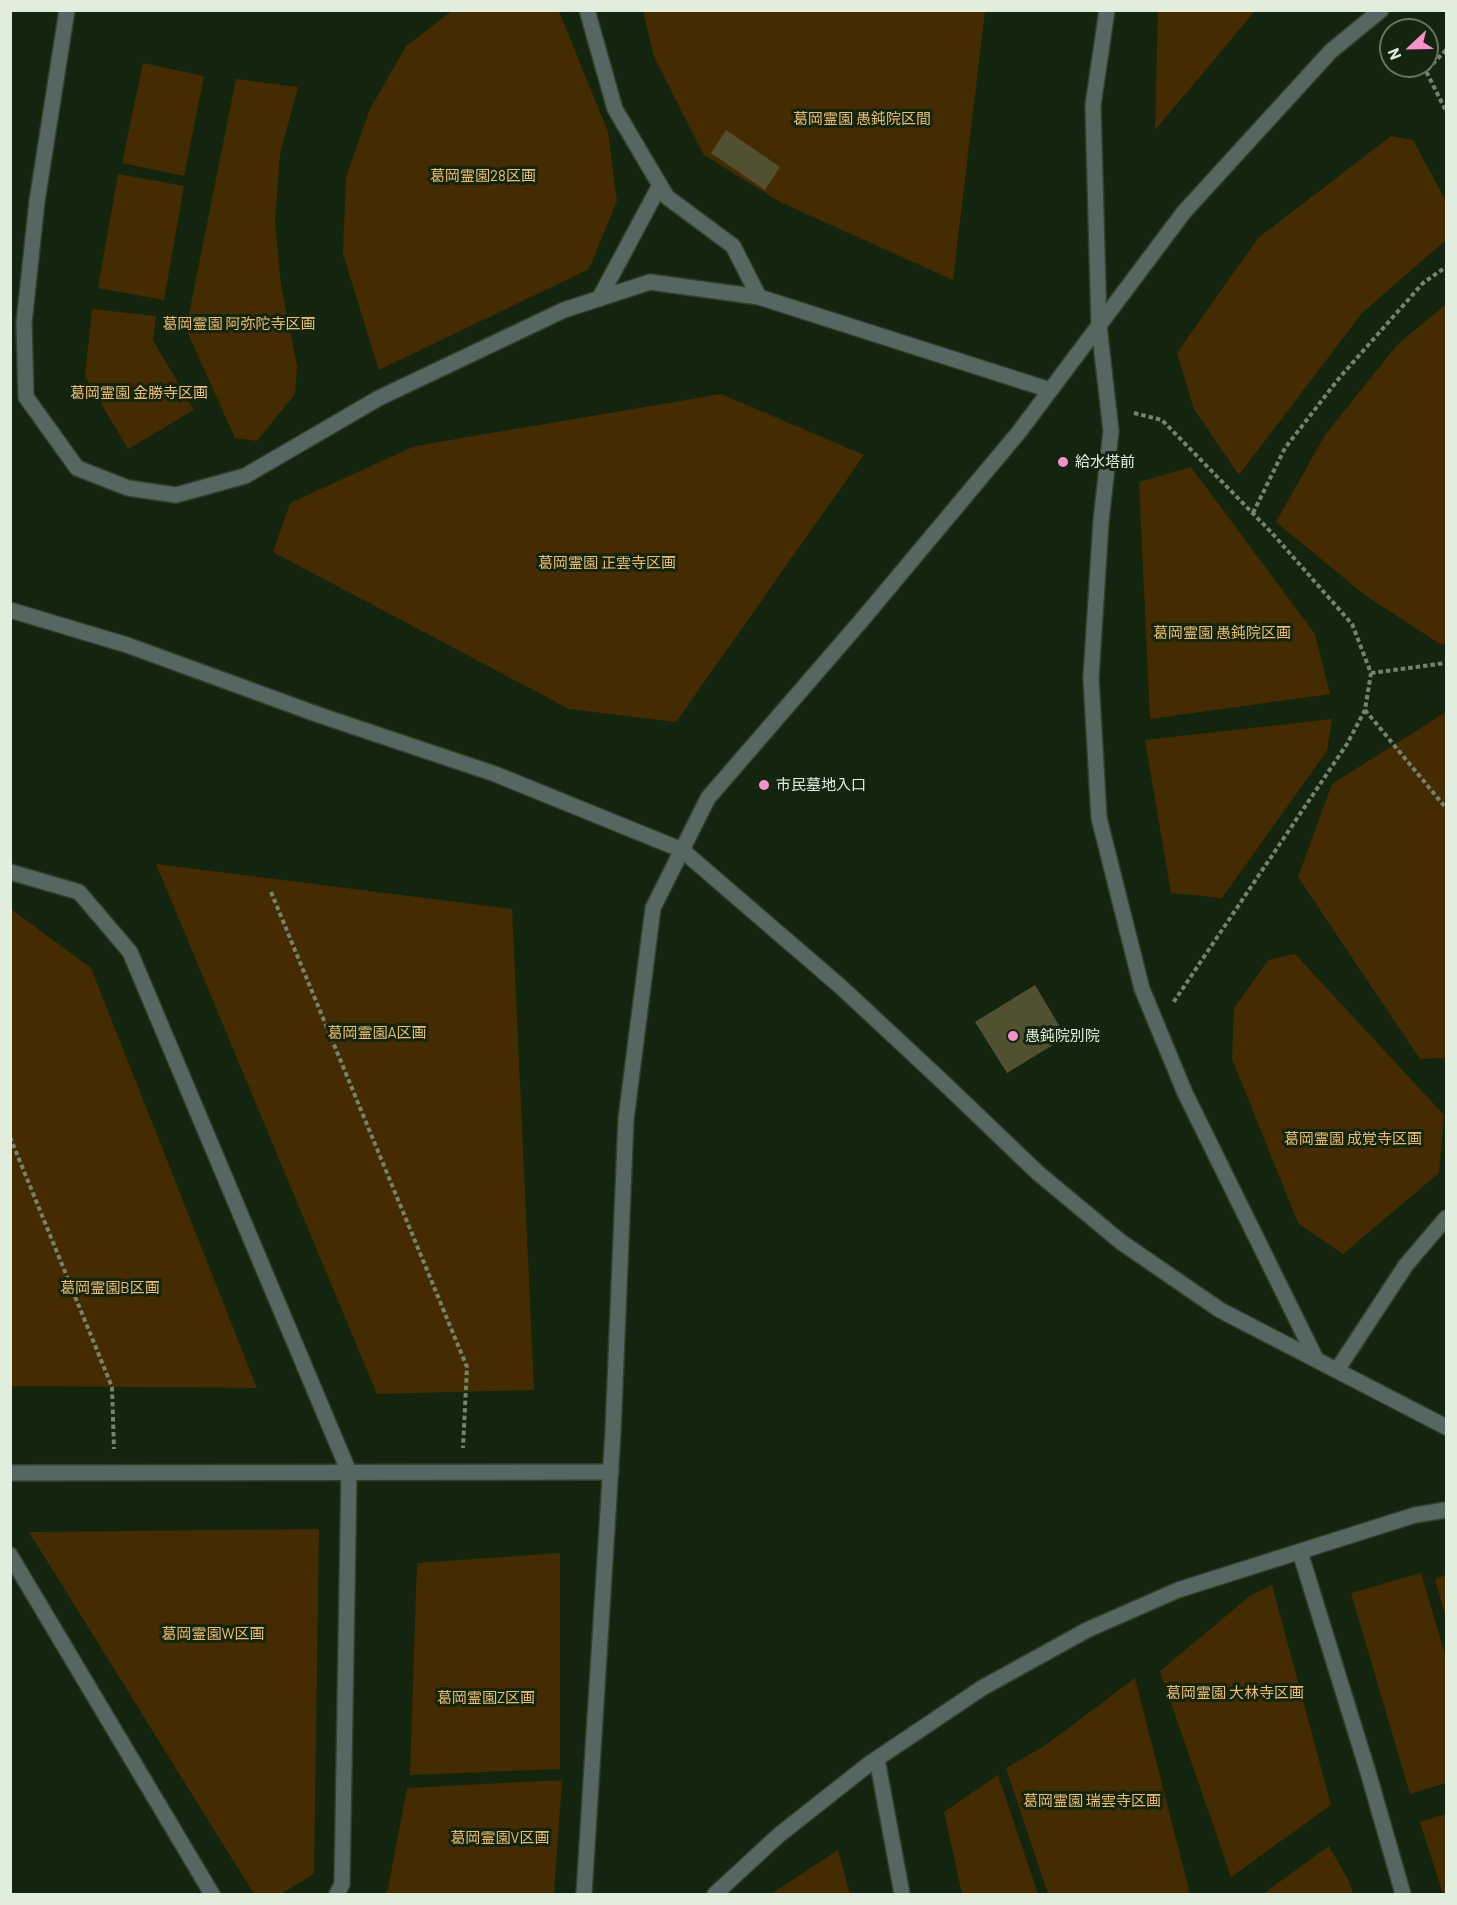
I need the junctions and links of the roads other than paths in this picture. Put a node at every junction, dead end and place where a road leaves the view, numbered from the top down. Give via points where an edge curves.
1 (67, 10) edge
2 (587, 10) edge
3 (1107, 10) edge
4 (1381, 10) edge
5 (660, 185) junction
6 (759, 297) junction
7 (599, 299) junction
8 (1099, 326) junction
9 (1050, 390) junction
10 (10, 610) edge
11 (682, 850) junction
12 (10, 872) edge
13 (1446, 1218) edge
14 (1316, 1359) junction
15 (1337, 1370) junction
16 (1446, 1427) edge
17 (349, 1472) junction
18 (610, 1472) junction
19 (10, 1473) edge
20 (1446, 1510) edge
21 (1300, 1552) junction
22 (10, 1555) edge
23 (877, 1759) junction
24 (212, 1894) edge
25 (337, 1894) edge
26 (584, 1894) edge
27 (715, 1894) edge
28 (902, 1894) edge
29 (1403, 1894) edge

1 - 7 street via 37,201 24,323 26,397 76,468 128,488 176,495 245,476 379,398 564,310
2 - 5 street via 615,109
3 - 8 street via 1093,105
4 - 8 street via 1331,51 1192,204
5 - 6 street via 667,197 733,246
5 - 7 street
6 - 7 street via 650,282
6 - 9 street
8 - 9 street
8 - 14 street via 1110,431 1090,678 1099,818 1142,989 1185,1093
9 - 11 street via 891,585 708,798
10 - 11 street via 127,645 495,774
11 - 14 street via 841,987 1038,1173 1120,1242 1220,1310
11 - 18 street via 653,908 626,1119
12 - 17 street via 79,892 130,952
13 - 15 street via 1406,1265
14 - 15 street
15 - 16 street
17 - 18 street
17 - 19 street
17 - 25 street via 342,1884
18 - 26 street
20 - 21 street via 1415,1515
21 - 23 street via 1178,1590 1086,1630 982,1688
21 - 29 street
22 - 24 street
23 - 27 street via 778,1835
23 - 28 street

